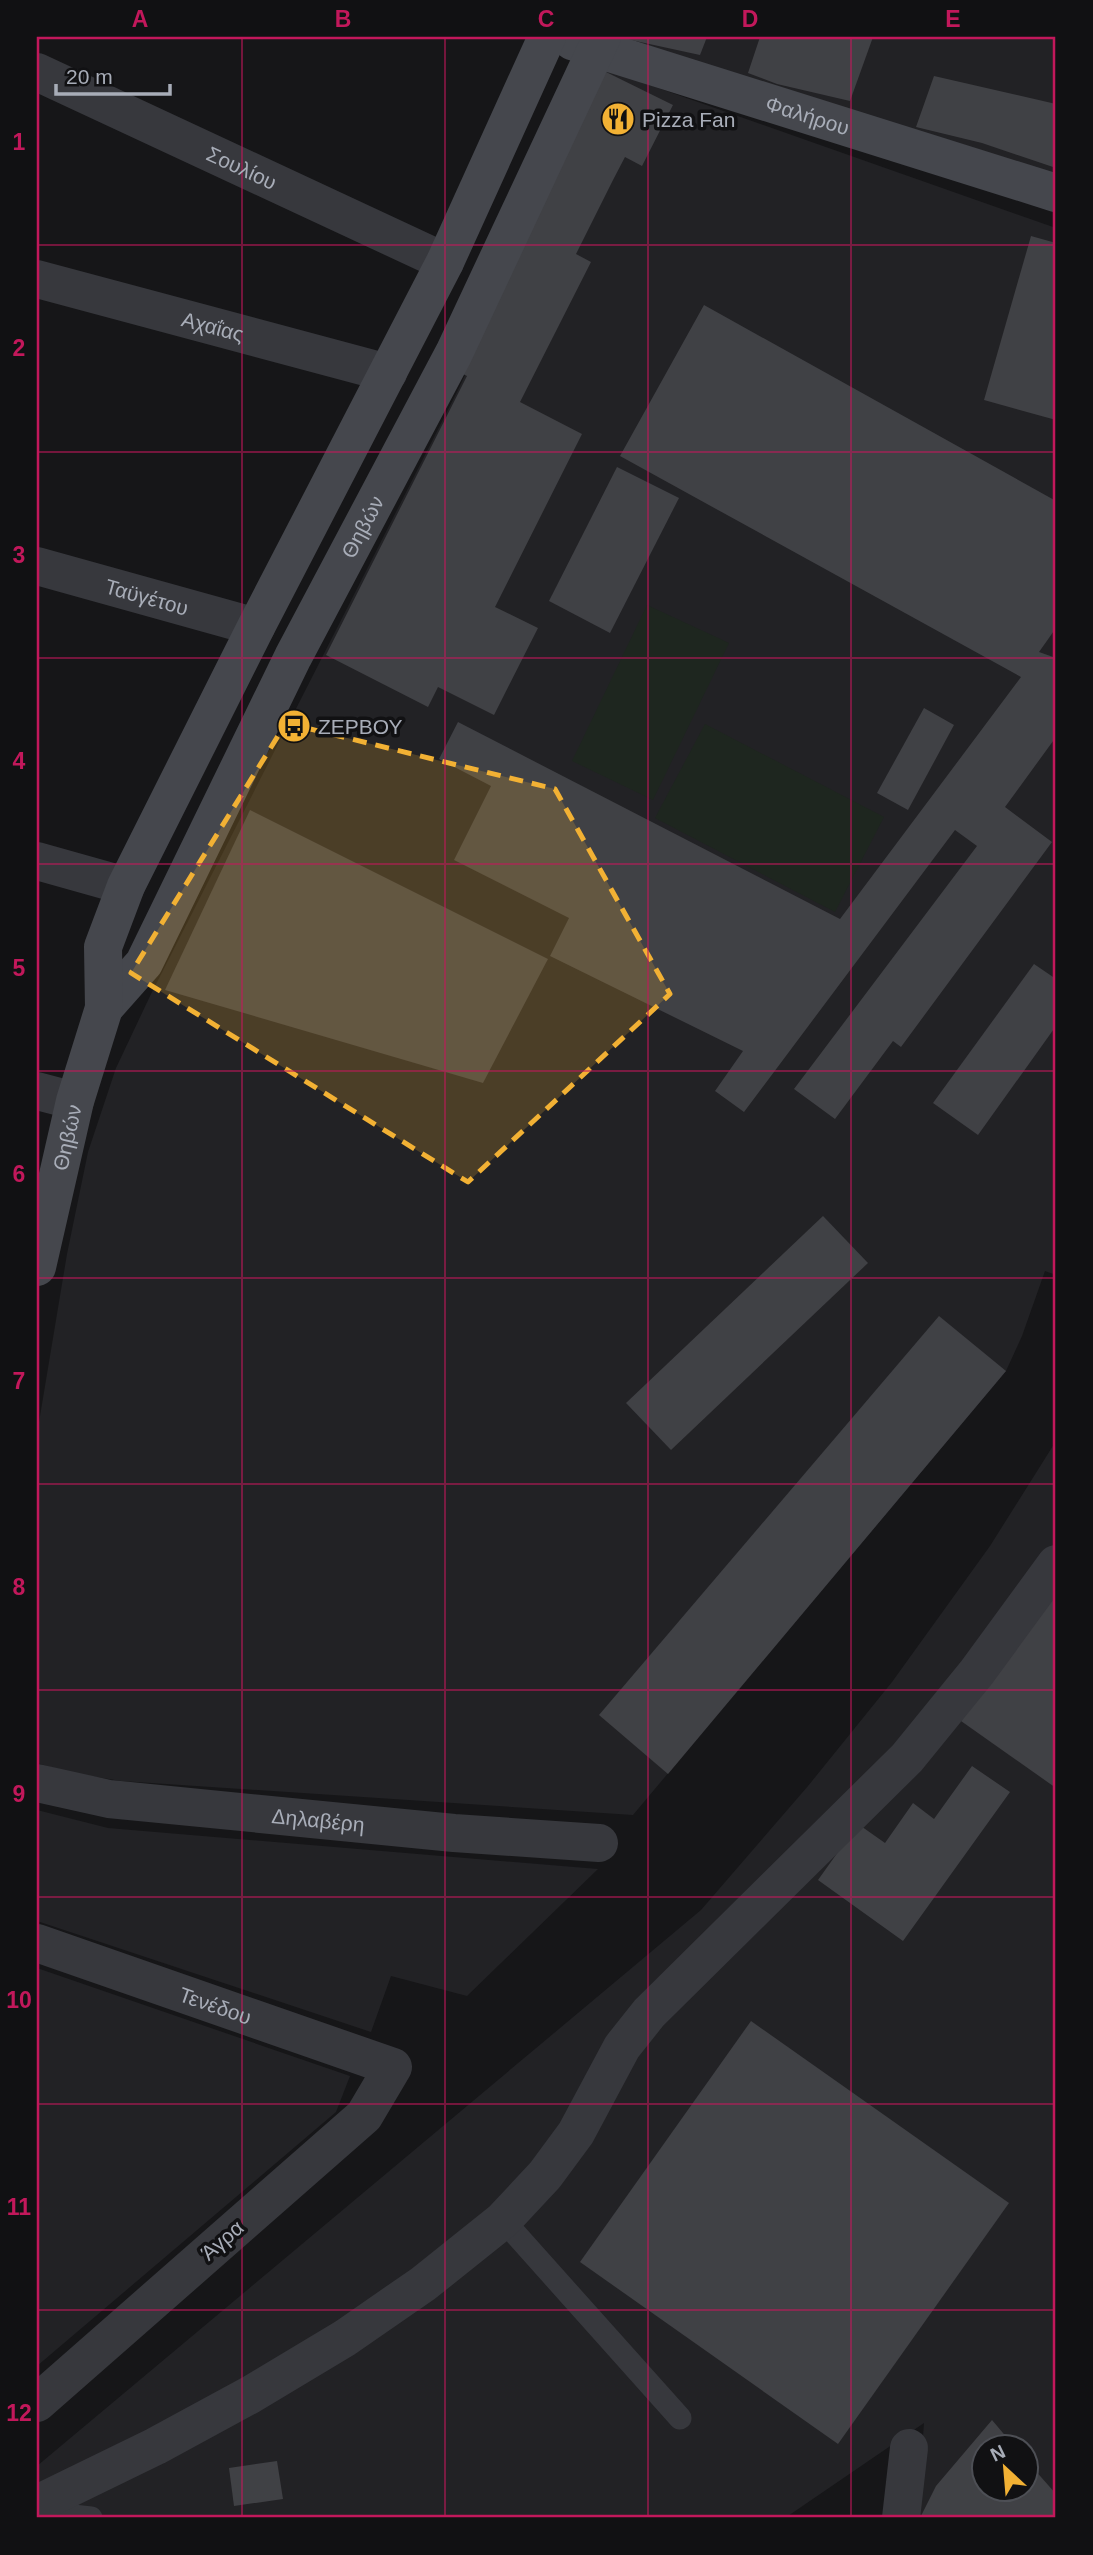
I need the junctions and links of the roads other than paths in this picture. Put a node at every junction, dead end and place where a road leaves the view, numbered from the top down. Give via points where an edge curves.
1 (547, 37) edge
2 (560, 37) edge
3 (599, 44) edge
4 (37, 72) edge
5 (1056, 193) edge
6 (445, 262) junction
7 (37, 279) edge
8 (388, 373) junction
9 (37, 566) edge
10 (256, 627) junction
11 (37, 861) edge
12 (126, 886) junction
13 (104, 1008) junction
14 (37, 1091) edge
15 (75, 1101) junction
16 (37, 1268) edge
17 (1056, 1564) edge
18 (37, 1783) edge
19 (599, 1843) dead end
20 (37, 1943) edge
21 (393, 2067) joint
22 (503, 2220) junction
23 (37, 2403) edge
24 (680, 2418) dead end
25 (909, 2448) dead end
26 (37, 2504) edge
27 (37, 2512) edge
28 (91, 2518) edge
29 (901, 2518) edge

1 - 6 main road, Θηβών
2 - 3 main road, Φαλήρου
3 - 5 main road, Φαλήρου
3 - 13 main road, Θηβών via 454,353 293,657 144,963
4 - 6 street, Σουλίου
6 - 8 main road, Θηβών
7 - 8 street, Αχαΐας
8 - 10 main road, Θηβών
9 - 10 street, Ταϋγέτου
10 - 12 main road, Θηβών
11 - 12 street
12 - 13 main road, Θηβών via 103,947
13 - 15 main road, Θηβών
14 - 15 street
15 - 16 main road, Θηβών
17 - 22 street via 907,1758 649,2013 622,2047 576,2133
18 - 19 street, Δηλαβέρη via 109,1799
20 - 21 street, Τενέδου
21 - 23 street, Άγρα via 364,2116
22 - 24 lane
22 - 26 street via 423,2284 333,2345 156,2446
25 - 29 street
27 - 28 lane

